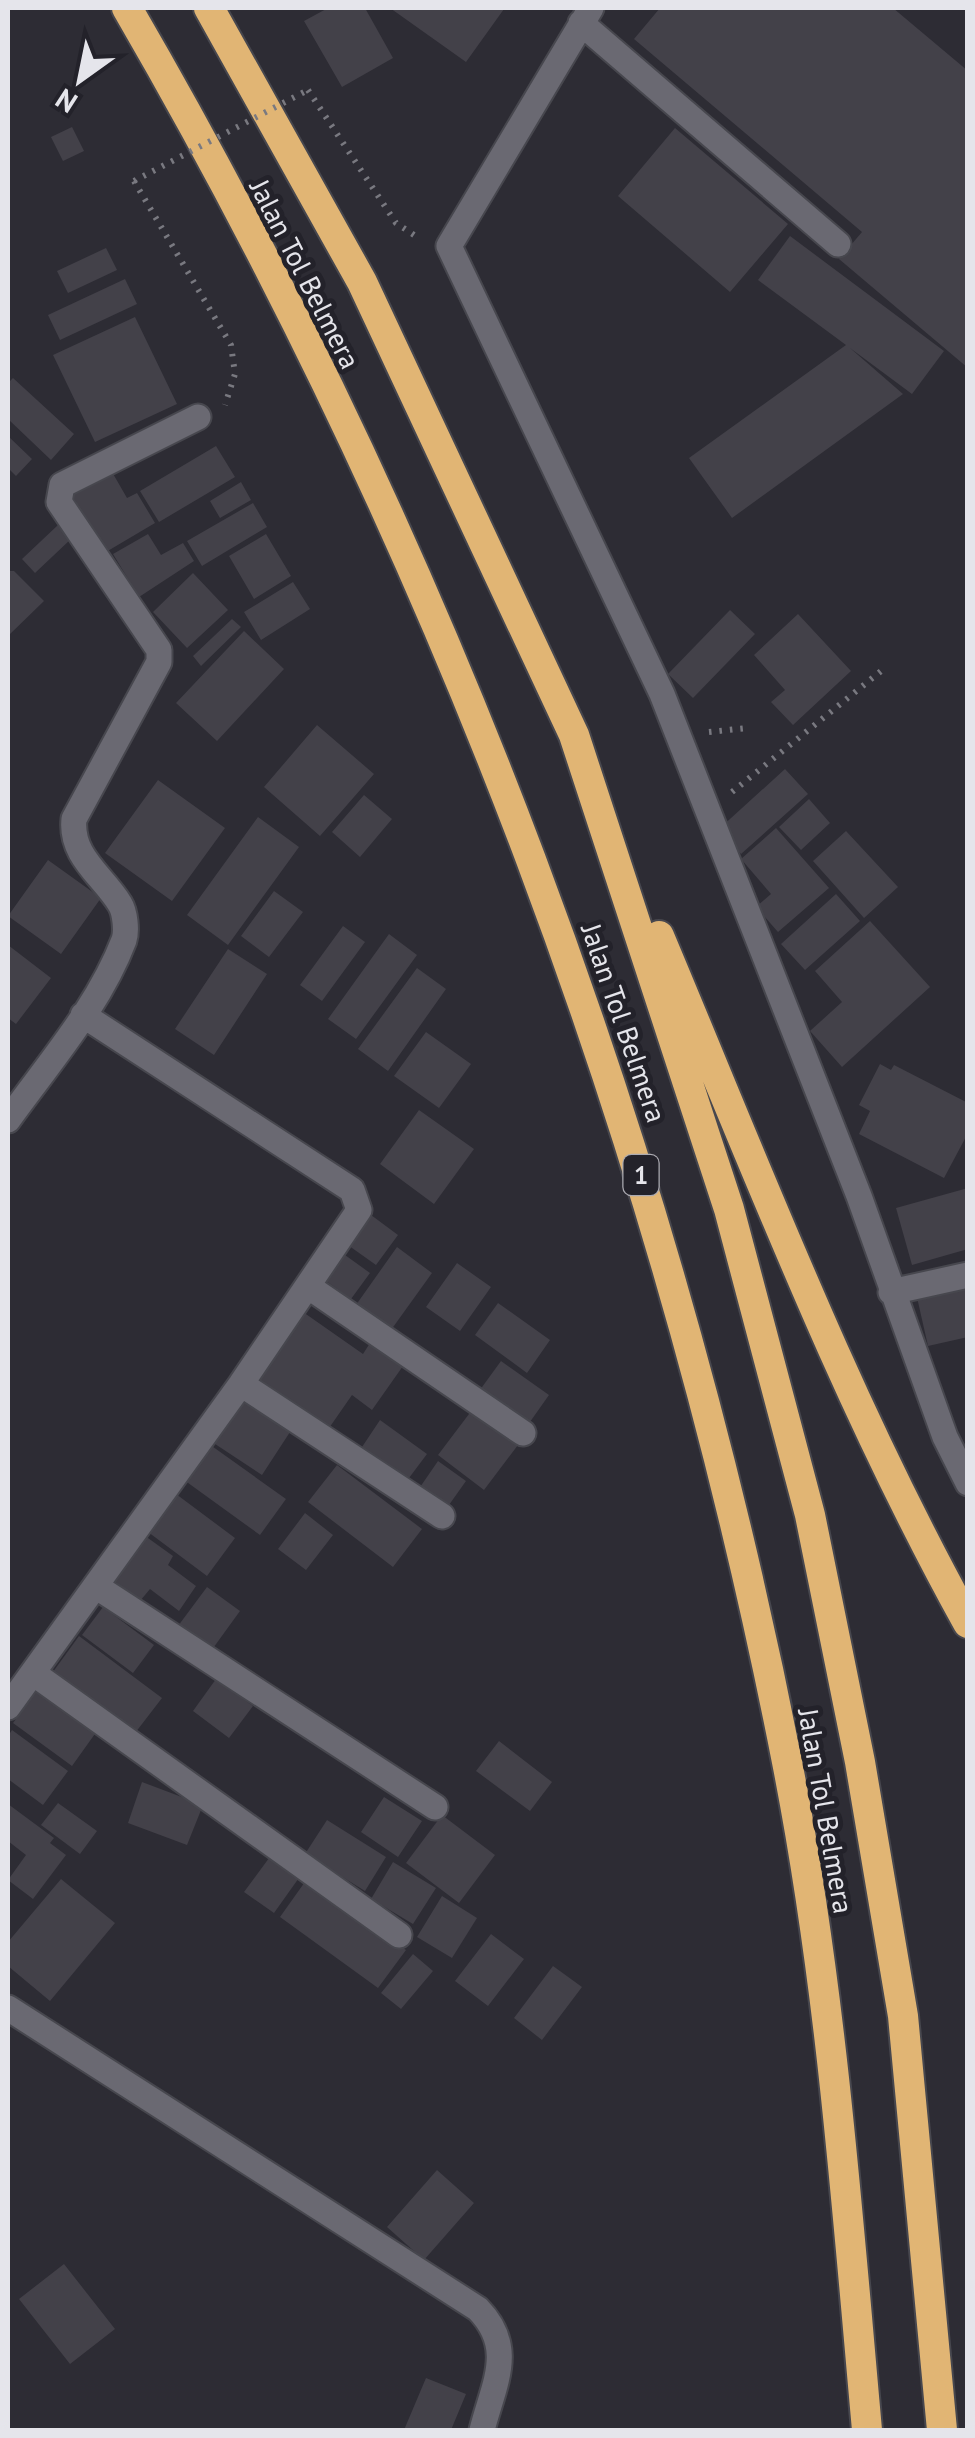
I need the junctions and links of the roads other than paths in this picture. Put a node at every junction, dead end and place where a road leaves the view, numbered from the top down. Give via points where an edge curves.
1 (127, 8) edge
2 (209, 8) edge
3 (586, 15) edge
4 (838, 244) dead end
5 (198, 418) road end
6 (574, 735) junction
7 (83, 1015) junction
8 (8, 1120) edge
9 (968, 1275) edge
10 (308, 1287) junction
11 (891, 1292) junction
12 (241, 1384) junction
13 (523, 1433) dead end
14 (968, 1484) edge
15 (442, 1516) dead end
16 (97, 1587) junction
17 (968, 1623) edge
18 (33, 1673) junction
19 (8, 1707) edge
20 (434, 1807) dead end
21 (399, 1934) dead end
22 (8, 2008) edge
23 (482, 2430) edge
24 (867, 2430) edge
25 (942, 2430) edge

1 - 24 highway, Jalan Tol Belmera / 1 via 320,370 468,696 604,1055 686,1323 788,1769 828,2010
2 - 6 highway, Jalan Tol Belmera via 362,282
3 - 4 street
3 - 11 street via 449,246 662,694
5 - 7 street via 62,484 59,502 66,514 159,650 154,672 74,819 80,854 122,906 126,936
6 - 17 highway via 844,1375
6 - 25 highway, Jalan Tol Belmera via 729,1209 810,1516 903,2016
7 - 8 street
7 - 10 street via 352,1190 359,1210
9 - 11 street
10 - 12 street
10 - 13 street
11 - 14 street
12 - 15 street
12 - 16 street
16 - 18 street
16 - 20 street
18 - 19 street
18 - 21 street
22 - 23 street via 478,2308 503,2346

